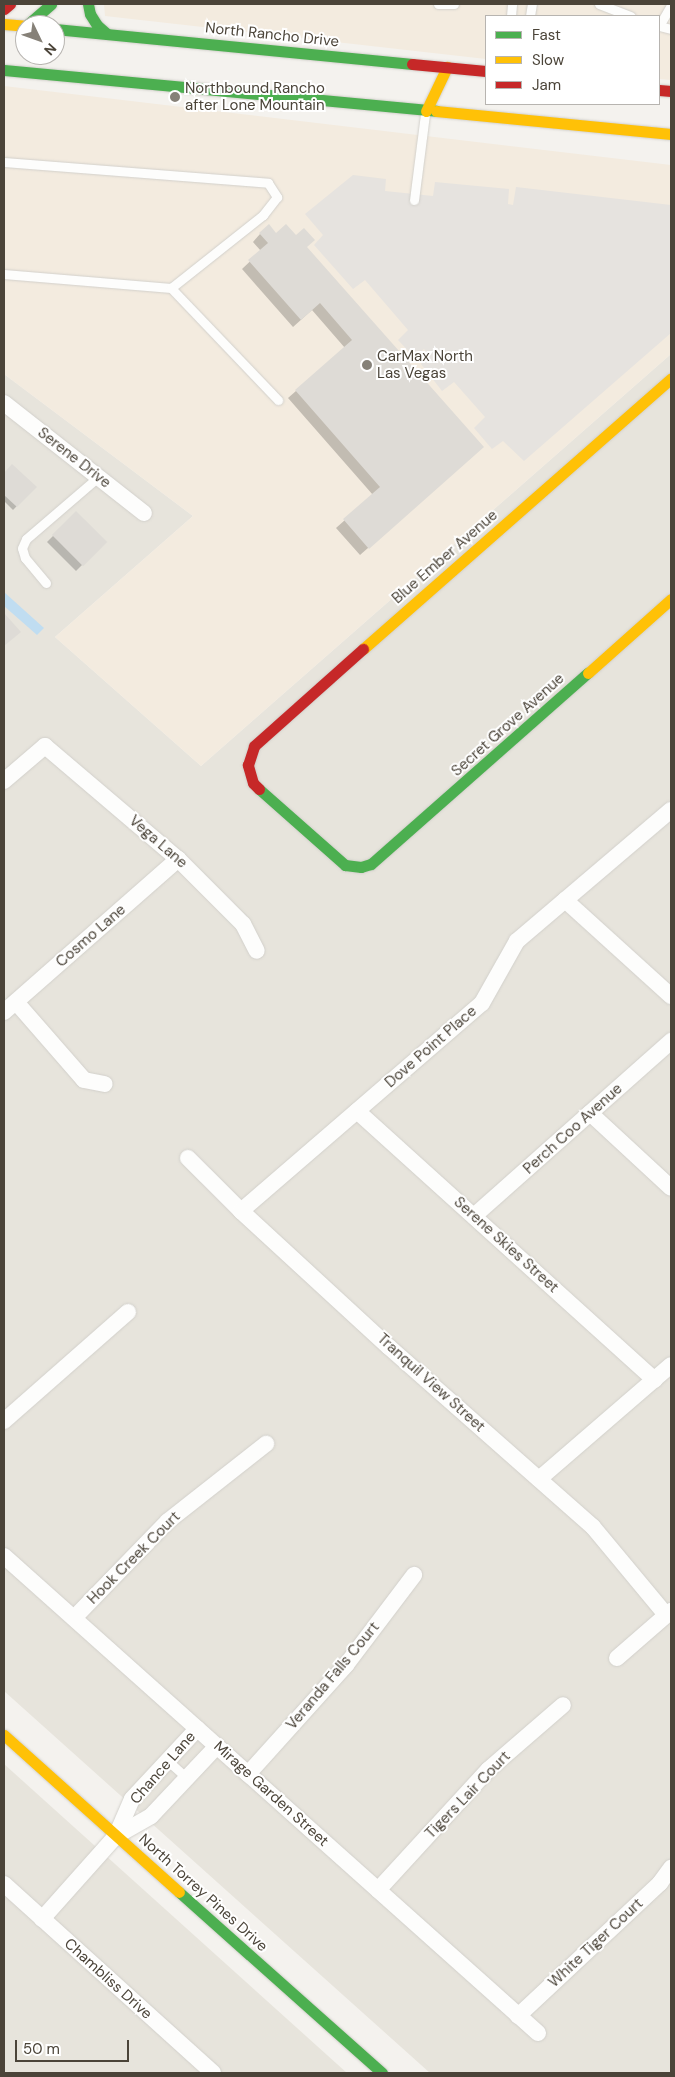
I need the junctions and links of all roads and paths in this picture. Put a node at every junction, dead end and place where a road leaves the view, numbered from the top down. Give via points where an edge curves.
1 (10, 4) edge
2 (51, 4) edge
3 (88, 4) edge
4 (438, 4) edge
5 (454, 4) edge
6 (599, 4) edge
7 (610, 4) edge
8 (671, 5) edge
9 (4, 9) edge
10 (618, 11) junction
11 (38, 15) edge
12 (628, 15) edge
13 (660, 24) edge
14 (65, 30) edge
15 (15, 32) edge
16 (107, 34) junction
17 (4, 38) edge
18 (447, 67) junction
19 (4, 70) edge
20 (485, 71) edge
21 (426, 111) junction
22 (671, 134) edge
23 (4, 162) edge
24 (414, 200) dead end
25 (4, 274) edge
26 (171, 288) junction
27 (671, 378) edge
28 (278, 400) dead end
29 (4, 404) edge
30 (98, 477) junction
31 (144, 513) dead end
32 (46, 583) dead end
33 (671, 600) edge
34 (4, 781) edge
35 (671, 810) edge
36 (178, 859) junction
37 (361, 867) joint
38 (566, 900) junction
39 (257, 951) dead end
40 (671, 996) edge
41 (10, 1007) edge
42 (671, 1041) edge
43 (105, 1084) dead end
44 (357, 1111) junction
45 (590, 1113) junction
46 (188, 1158) dead end
47 (671, 1188) edge
48 (241, 1211) junction
49 (474, 1216) junction
50 (128, 1312) dead end
51 (671, 1365) edge
52 (655, 1380) junction
53 (4, 1421) edge
54 (266, 1444) dead end
55 (539, 1479) junction
56 (4, 1556) edge
57 (414, 1575) dead end
58 (669, 1613) edge
59 (74, 1618) junction
60 (617, 1658) dead end
61 (563, 1705) dead end
62 (197, 1728) junction
63 (4, 1735) edge
64 (217, 1746) junction
65 (168, 1761) junction
66 (248, 1774) junction
67 (186, 1778) junction
68 (116, 1836) junction
69 (671, 1868) edge
70 (4, 1884) edge
71 (378, 1890) junction
72 (42, 1919) junction
73 (518, 2016) junction
74 (538, 2033) dead end
75 (213, 2073) edge
76 (382, 2073) edge

1 - 9 street
2 - 11 street
3 - 16 street via 90,14
4 - 5 lane
6 - 10 lane
7 - 10 lane
8 - 13 lane
10 - 12 lane
14 - 16 street, North Rancho Drive
15 - 17 street
16 - 18 street, North Rancho Drive
18 - 20 street, North Rancho Drive
18 - 21 street
19 - 21 street
21 - 22 street
21 - 24 lane
23 - 26 lane via 268,184 277,197 263,215
25 - 26 lane
26 - 28 lane
27 - 37 street, Blue Ember Avenue via 254,746 248,765 253,783 260,791 345,865
29 - 30 street, Serene Drive
30 - 31 street, Serene Drive
30 - 32 lane via 26,539 22,548 25,558
33 - 37 street, Secret Grove Avenue via 380,858
34 - 36 street, Vega Lane via 44,746
35 - 38 street, Dove Point Place
36 - 39 street, Vega Lane via 242,924
36 - 41 street, Cosmo Lane
38 - 40 street
38 - 44 street, Dove Point Place via 517,942 482,1003
41 - 43 street via 84,1080
42 - 45 street, Perch Coo Avenue
44 - 48 street, Dove Point Place
44 - 49 street, Serene Skies Street
45 - 47 street
45 - 49 street, Perch Coo Avenue
46 - 48 street, Tranquil View Street
48 - 55 street, Tranquil View Street
49 - 52 street, Serene Skies Street
50 - 53 street
51 - 52 street
52 - 55 street
54 - 59 street, Hook Creek Court via 168,1521
55 - 58 street, Tranquil View Street via 593,1527
56 - 59 street, Mirage Garden Street
57 - 66 street, Veranda Falls Court via 346,1665
58 - 60 street
59 - 62 street, Mirage Garden Street
61 - 71 street, Tigers Lair Court via 488,1770
62 - 64 street, Mirage Garden Street
62 - 65 street, Chance Lane
63 - 68 street, North Torrey Pines Drive
64 - 66 street, Mirage Garden Street
64 - 67 street, Chance Lane
65 - 67 lane
65 - 68 street, Chance Lane via 132,1799
66 - 71 street, Mirage Garden Street
67 - 68 street, Chance Lane via 150,1816
68 - 72 street, Chance Lane
68 - 76 street, North Torrey Pines Drive
69 - 73 street, White Tiger Court via 660,1883
70 - 72 street, Chambliss Drive
71 - 73 street, Mirage Garden Street
72 - 75 street, Chambliss Drive
73 - 74 street, Mirage Garden Street

